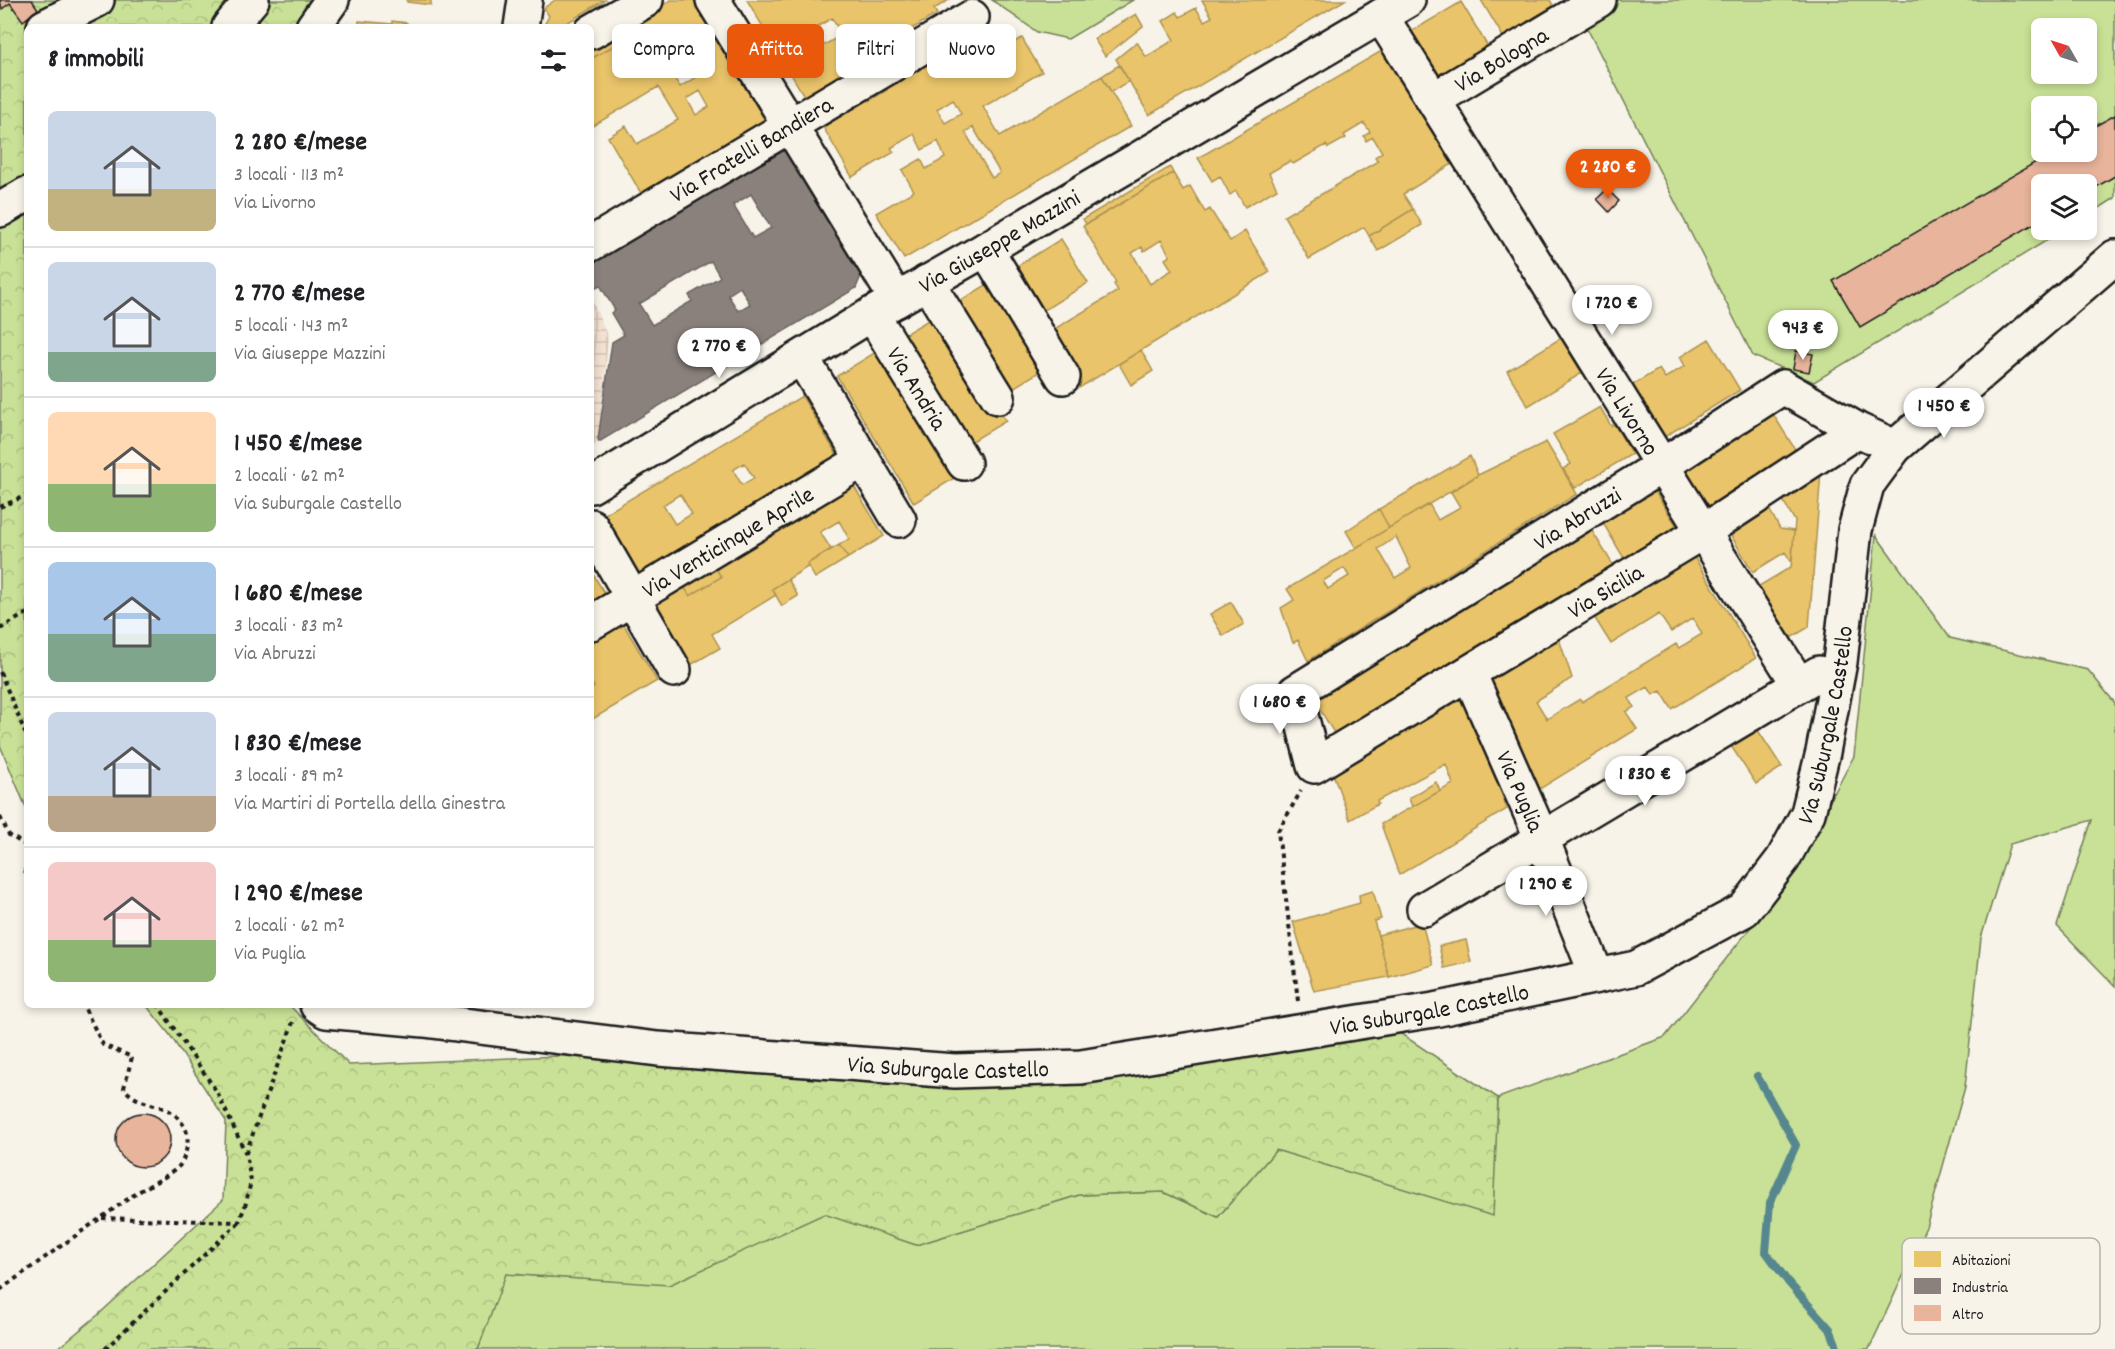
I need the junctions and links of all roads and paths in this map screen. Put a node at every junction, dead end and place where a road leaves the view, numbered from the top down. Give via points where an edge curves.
1 (97, 0) edge
2 (252, 0) edge
3 (332, 0) edge
4 (506, 0) edge
5 (525, 0) edge
6 (646, 0) edge
7 (713, 0) edge
8 (1599, 0) edge
9 (1395, 8) edge
10 (972, 16) dead end
11 (50, 24) edge
12 (232, 24) edge
13 (315, 24) edge
14 (503, 24) edge
15 (521, 24) edge
16 (594, 30) edge
17 (1434, 99) junction
18 (790, 127) junction
19 (24, 196) edge
20 (0, 210) edge
21 (594, 242) edge
22 (986, 249) junction
23 (2115, 257) edge
24 (927, 282) junction
25 (885, 307) junction
26 (802, 358) junction
27 (1063, 377) dead end
28 (998, 397) dead end
29 (1858, 430) junction
30 (1896, 447) junction
31 (863, 460) junction
32 (964, 463) dead end
33 (1663, 465) junction
34 (594, 484) edge
35 (24, 496) edge
36 (0, 507) edge
37 (900, 520) dead end
38 (594, 531) edge
39 (1704, 531) junction
40 (633, 599) junction
41 (24, 615) edge
42 (594, 621) edge
43 (0, 629) edge
44 (1840, 662) junction
45 (674, 670) dead end
46 (0, 672) edge
47 (1469, 673) junction
48 (1799, 685) junction
49 (24, 730) edge
50 (1314, 766) junction
51 (0, 817) edge
52 (1542, 838) junction
53 (24, 844) edge
54 (1424, 909) dead end
55 (1598, 976) junction
56 (84, 1008) edge
57 (160, 1008) edge
58 (306, 1010) edge
59 (1302, 1031) junction
60 (246, 1154) junction
61 (102, 1218) junction
62 (238, 1222) junction
63 (0, 1290) edge
64 (105, 1349) edge

1 - 11 street
2 - 12 street
3 - 13 street
4 - 14 street
5 - 15 street
6 - 16 street
7 - 18 street, Via Andria
8 - 17 street, Via Bologna
9 - 17 street, Via Livorno
9 - 22 street, Via Giuseppe Mazzini
10 - 18 street, Via Fratelli Bandiera
17 - 33 street, Via Livorno
18 - 21 street, Via Fratelli Bandiera
18 - 25 street, Via Andria
19 - 20 street
22 - 24 street, Via Giuseppe Mazzini
22 - 27 street
23 - 30 street, Via Suburgale Castello
24 - 25 street, Via Giuseppe Mazzini
24 - 28 street
25 - 26 street, Via Giuseppe Mazzini
25 - 32 street, Via Andria
26 - 31 street
26 - 34 street, Via Giuseppe Mazzini
29 - 30 street
29 - 33 street, Via Abruzzi via 1783,387
29 - 39 street, Via Sicilia
30 - 44 street, Via Suburgale Castello via 1867,485 1855,530
31 - 37 street
31 - 40 street, Via Venticinque Aprile
33 - 39 street, Via Livorno
33 - 50 street, Via Abruzzi via 1295,692
35 - 36 path
38 - 40 street
39 - 47 street, Via Sicilia
39 - 48 street, Via Livorno
40 - 42 street, Via Venticinque Aprile
40 - 45 street
41 - 43 path
44 - 48 street
44 - 55 street, Via Suburgale Castello via 1808,813 1777,867 1744,910 1636,968
46 - 49 path
47 - 50 street, Via Sicilia
47 - 52 street, Via Puglia
48 - 52 street
50 - 59 path via 1278,831
51 - 53 path via 9,835
52 - 54 street
52 - 55 street, Via Puglia
55 - 59 street, Via Suburgale Castello via 1434,1010
56 - 61 path via 103,1045 132,1057 124,1089 143,1102 164,1106 187,1131 187,1147 180,1165
57 - 60 path via 217,1092
58 - 59 street, Via Suburgale Castello via 424,1020 658,1049 955,1071 1081,1067
58 - 60 path
60 - 62 path via 250,1181
61 - 62 path
61 - 63 path
62 - 64 path

